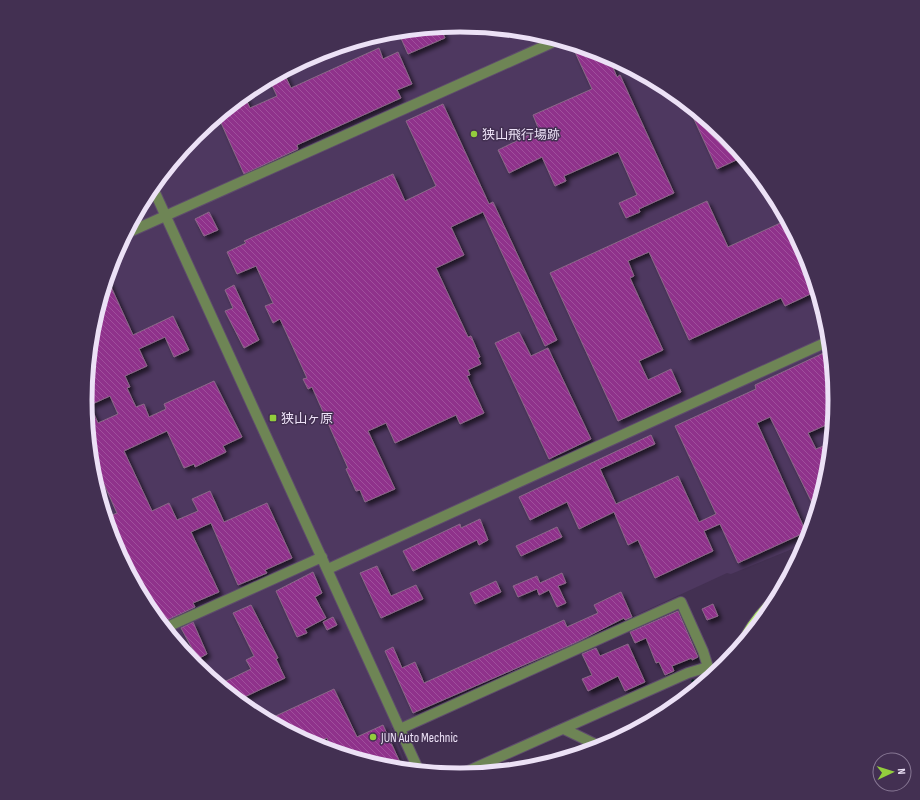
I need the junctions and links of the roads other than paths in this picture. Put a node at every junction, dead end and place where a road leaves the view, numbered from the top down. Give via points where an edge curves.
1 (550, 44) edge
2 (156, 194) edge
3 (166, 216) junction
4 (134, 230) edge
5 (824, 343) edge
6 (322, 557) junction
7 (328, 569) junction
8 (170, 626) edge
9 (710, 670) edge
10 (707, 673) edge
11 (400, 729) junction
12 (564, 729) junction
13 (593, 743) edge
14 (416, 765) edge
15 (477, 767) edge

1 - 3 street
2 - 3 street
3 - 4 street
3 - 6 street
5 - 7 street
6 - 7 street
6 - 8 street
7 - 11 street
9 - 11 street via 681,602
10 - 12 street via 688,673
11 - 14 street
12 - 13 street
12 - 15 street

